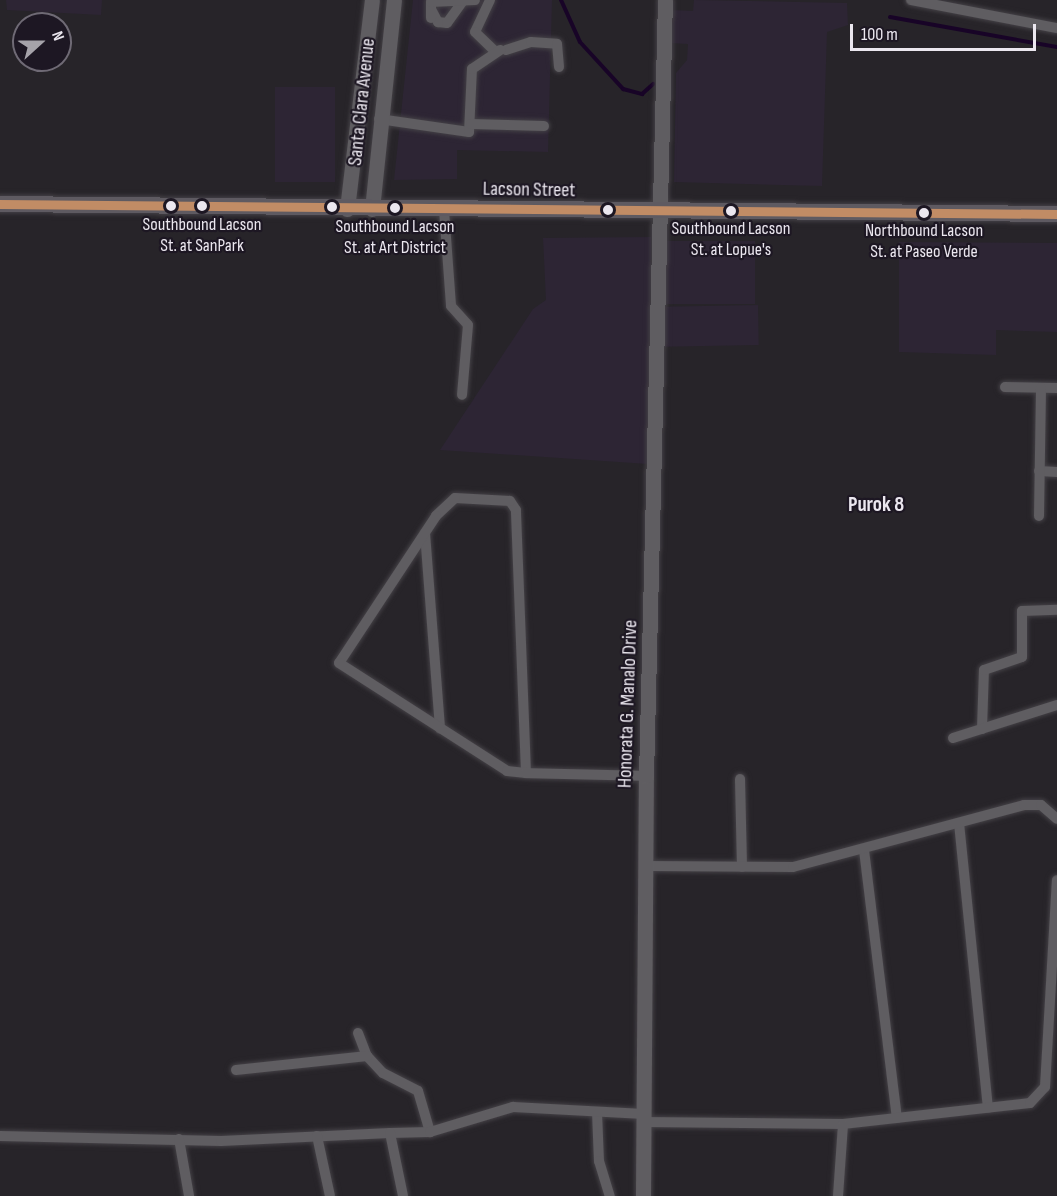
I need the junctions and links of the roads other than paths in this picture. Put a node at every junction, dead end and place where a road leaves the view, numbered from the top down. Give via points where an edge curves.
1 (372, 0) edge
2 (394, 0) edge
3 (475, 0) edge
4 (490, 0) edge
5 (664, 0) edge
6 (913, 0) edge
7 (463, 1) edge
8 (1057, 28) edge
9 (500, 50) junction
10 (559, 67) dead end
11 (379, 118) junction
12 (471, 124) junction
13 (544, 126) dead end
14 (0, 204) edge
15 (346, 209) junction
16 (372, 209) junction
17 (444, 210) junction
18 (659, 213) junction
19 (1057, 214) edge
20 (1005, 387) dead end
21 (1041, 388) junction
22 (1057, 388) edge
23 (462, 395) dead end
24 (1039, 471) junction
25 (1057, 472) edge
26 (1039, 516) dead end
27 (425, 533) junction
28 (1057, 610) edge
29 (1057, 705) edge
30 (440, 728) junction
31 (982, 729) junction
32 (953, 738) dead end
33 (526, 773) junction
34 (646, 776) junction
35 (740, 779) dead end
36 (1057, 819) edge
37 (959, 823) junction
38 (864, 850) junction
39 (646, 866) junction
40 (742, 867) junction
41 (1057, 880) edge
42 (358, 1033) dead end
43 (367, 1056) junction
44 (236, 1070) dead end
45 (988, 1108) junction
46 (597, 1112) junction
47 (644, 1118) junction
48 (897, 1118) junction
49 (843, 1124) junction
50 (430, 1132) junction
51 (390, 1133) junction
52 (0, 1136) edge
53 (317, 1136) junction
54 (179, 1139) junction
55 (189, 1196) edge
56 (330, 1196) edge
57 (403, 1196) edge
58 (610, 1196) edge
59 (643, 1196) edge
60 (837, 1196) edge

1 - 15 street, Santa Clara Avenue
2 - 11 street, Santa Clara Avenue
3 - 7 street
4 - 9 street via 475,32
5 - 18 street, Honorata G. Manalo Drive
6 - 8 street
7 - 7 street via 431,2 431,14 438,22 447,23
9 - 10 street via 531,42 557,44
9 - 12 street via 472,69
11 - 12 street via 454,132 470,132
11 - 16 street, Santa Clara Avenue
12 - 13 street
14 - 15 main road, Lacson Street
15 - 16 main road, Lacson Street
16 - 17 main road, Lacson Street
17 - 18 main road, Lacson Street
17 - 23 street via 451,306 468,325
18 - 19 main road, Lacson Street
18 - 34 street, Honorata G. Manalo Drive
20 - 21 street
21 - 22 street
21 - 24 street
24 - 25 street
24 - 26 street
27 - 30 street
27 - 30 street via 339,663
27 - 33 street via 455,498 510,501 515,506
28 - 31 street via 1022,611 1022,657 984,670
29 - 31 street
30 - 33 street via 507,771
31 - 32 street
33 - 34 street
34 - 39 street, Honorata G. Manalo Drive
35 - 40 street
36 - 37 street via 1034,804
37 - 38 street
37 - 45 street
38 - 40 street via 793,867
38 - 48 street
39 - 40 street
39 - 47 street, Honorata G. Manalo Drive
41 - 45 street via 1045,1087 1030,1102
42 - 43 street
43 - 44 street
43 - 50 street via 383,1073 416,1089
45 - 48 street
46 - 47 street
46 - 50 street via 513,1107
46 - 58 street via 599,1161
47 - 49 street
47 - 59 street, Honorata G. Manalo Drive
48 - 49 street
49 - 60 street
50 - 51 street
51 - 53 street
51 - 57 street
52 - 54 street
53 - 54 street
53 - 56 street
54 - 55 street

